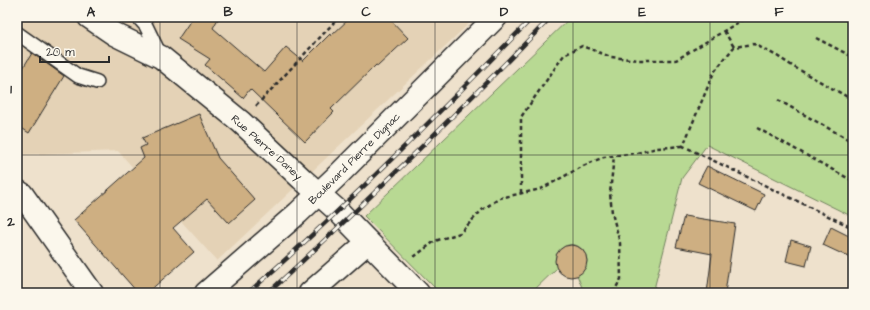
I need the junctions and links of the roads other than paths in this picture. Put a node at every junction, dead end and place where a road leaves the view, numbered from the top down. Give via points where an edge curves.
1 (89, 17) edge
2 (138, 17) edge
3 (496, 17) edge
4 (17, 33) edge
5 (161, 57) junction
6 (97, 82) dead end
7 (17, 192) edge
8 (319, 194) junction
9 (368, 242) junction
10 (92, 293) edge
11 (206, 293) edge
12 (310, 293) edge
13 (418, 293) edge

1 - 5 street, Rue Pierre Daney via 114,34
2 - 5 lane, Rue Pierre Daney via 146,26
3 - 8 street, Boulevard Pierre Dignac
4 - 6 lane via 78,76
5 - 8 street, Rue Pierre Daney via 241,122
7 - 10 street via 22,194
8 - 9 street, Rue Pierre Daney
8 - 11 street, Boulevard Pierre Dignac
9 - 12 street
9 - 13 street, Rue Pierre Daney

